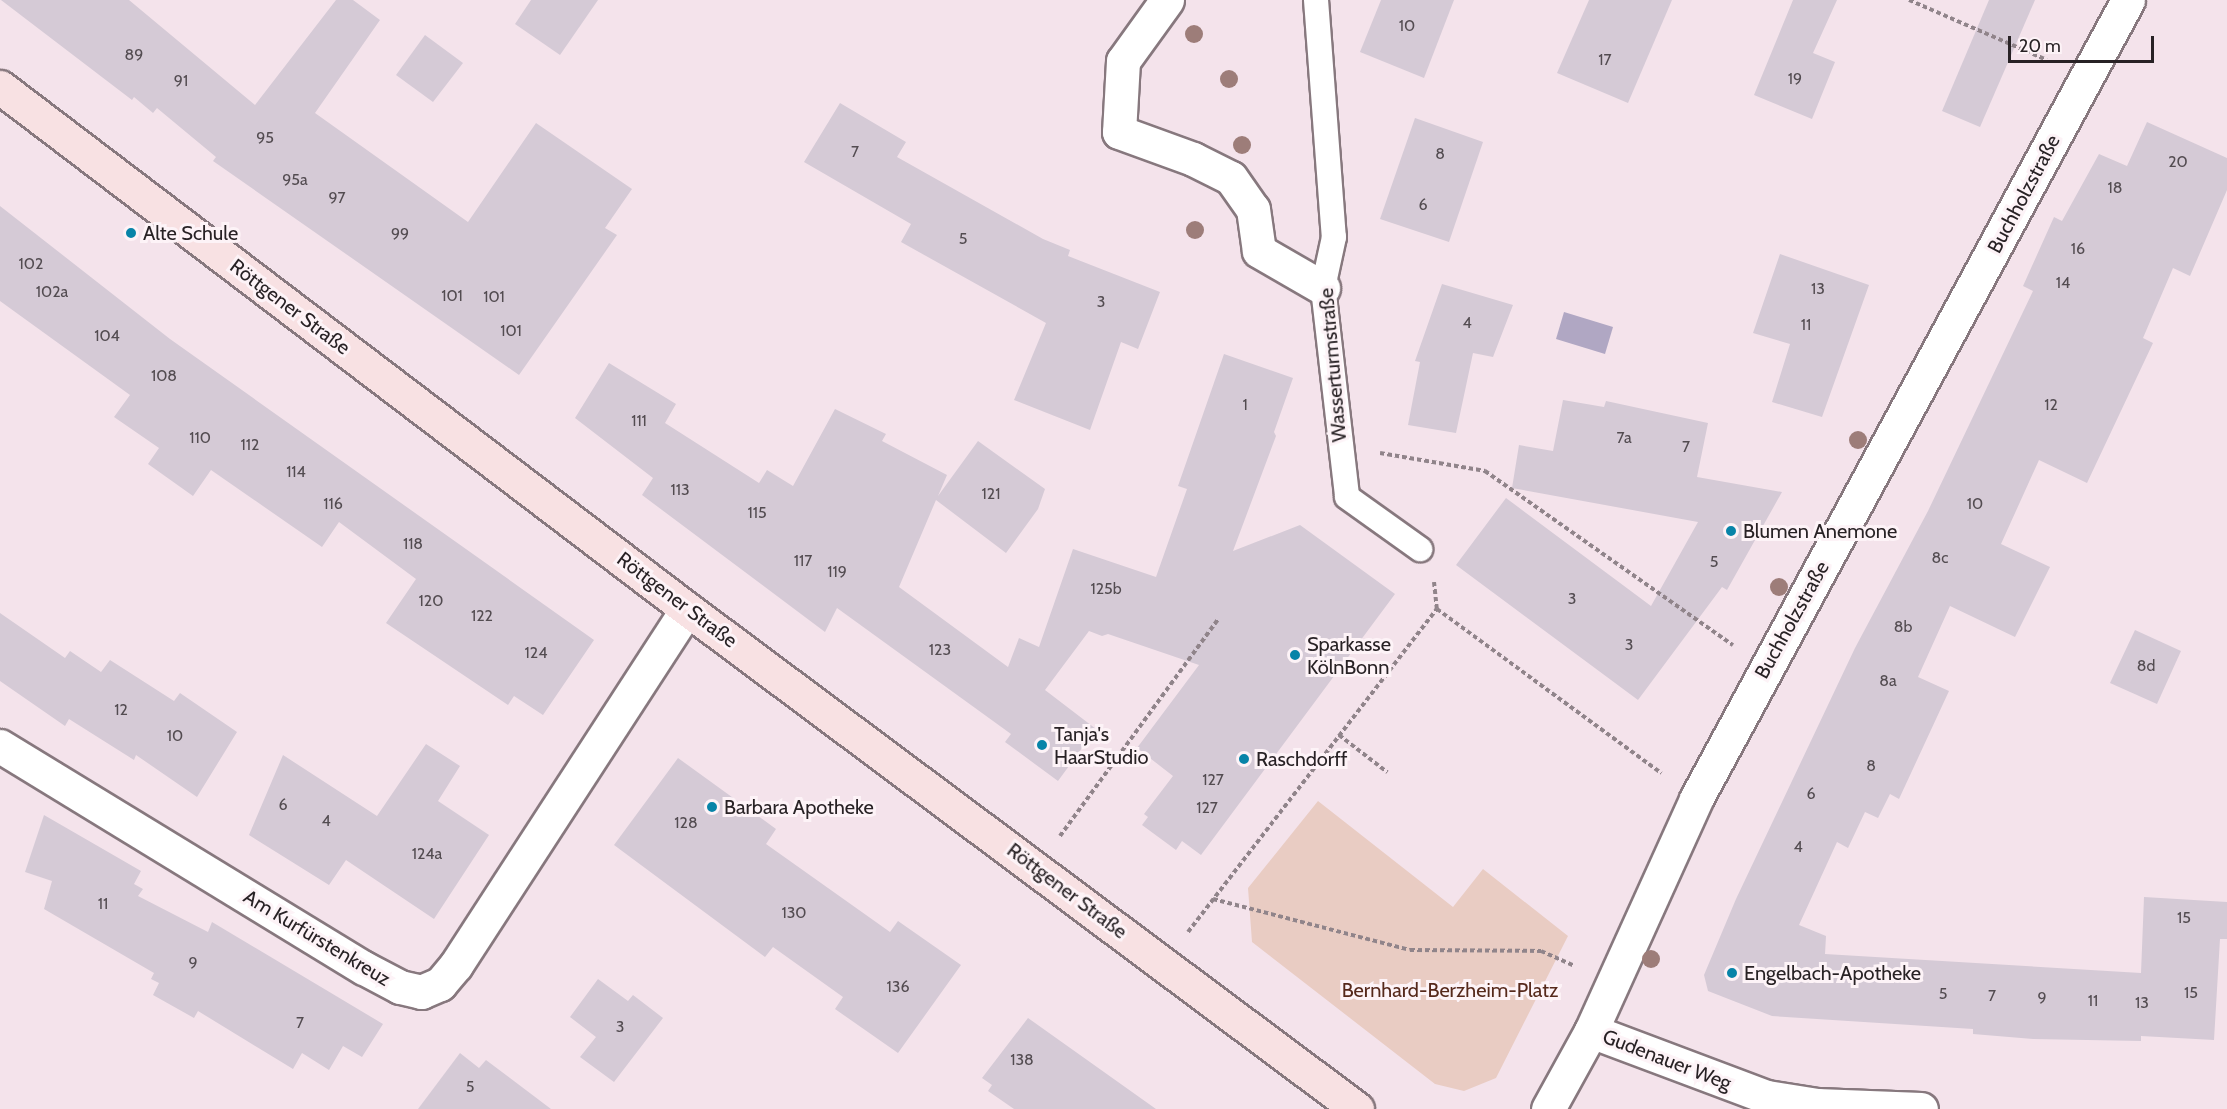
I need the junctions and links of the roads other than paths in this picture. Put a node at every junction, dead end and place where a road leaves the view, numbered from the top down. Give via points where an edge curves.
1 (1167, 0) edge
2 (1316, 0) edge
3 (2128, 0) edge
4 (0, 87) edge
5 (1323, 288) junction
6 (1420, 549) road end
7 (687, 609) junction
8 (0, 746) edge
9 (1591, 1031) junction
10 (1357, 1109) edge
11 (1548, 1109) edge
12 (1921, 1109) edge

1 - 5 street via 1123,61 1119,132 1193,159 1231,178 1253,209 1259,251
2 - 5 lane, Wasserturmstraße via 1334,237
3 - 9 street, Buchholzstraße via 1696,799
4 - 7 street, Röttgener Straße
5 - 6 lane, Wasserturmstraße via 1347,497
7 - 8 street, Am Kurfürstenkreuz via 456,965 440,984 421,992 400,987 364,968
7 - 10 street, Röttgener Straße
9 - 11 street, Buchholzstraße
9 - 12 street, Gudenauer Weg via 1767,1097 1817,1104

